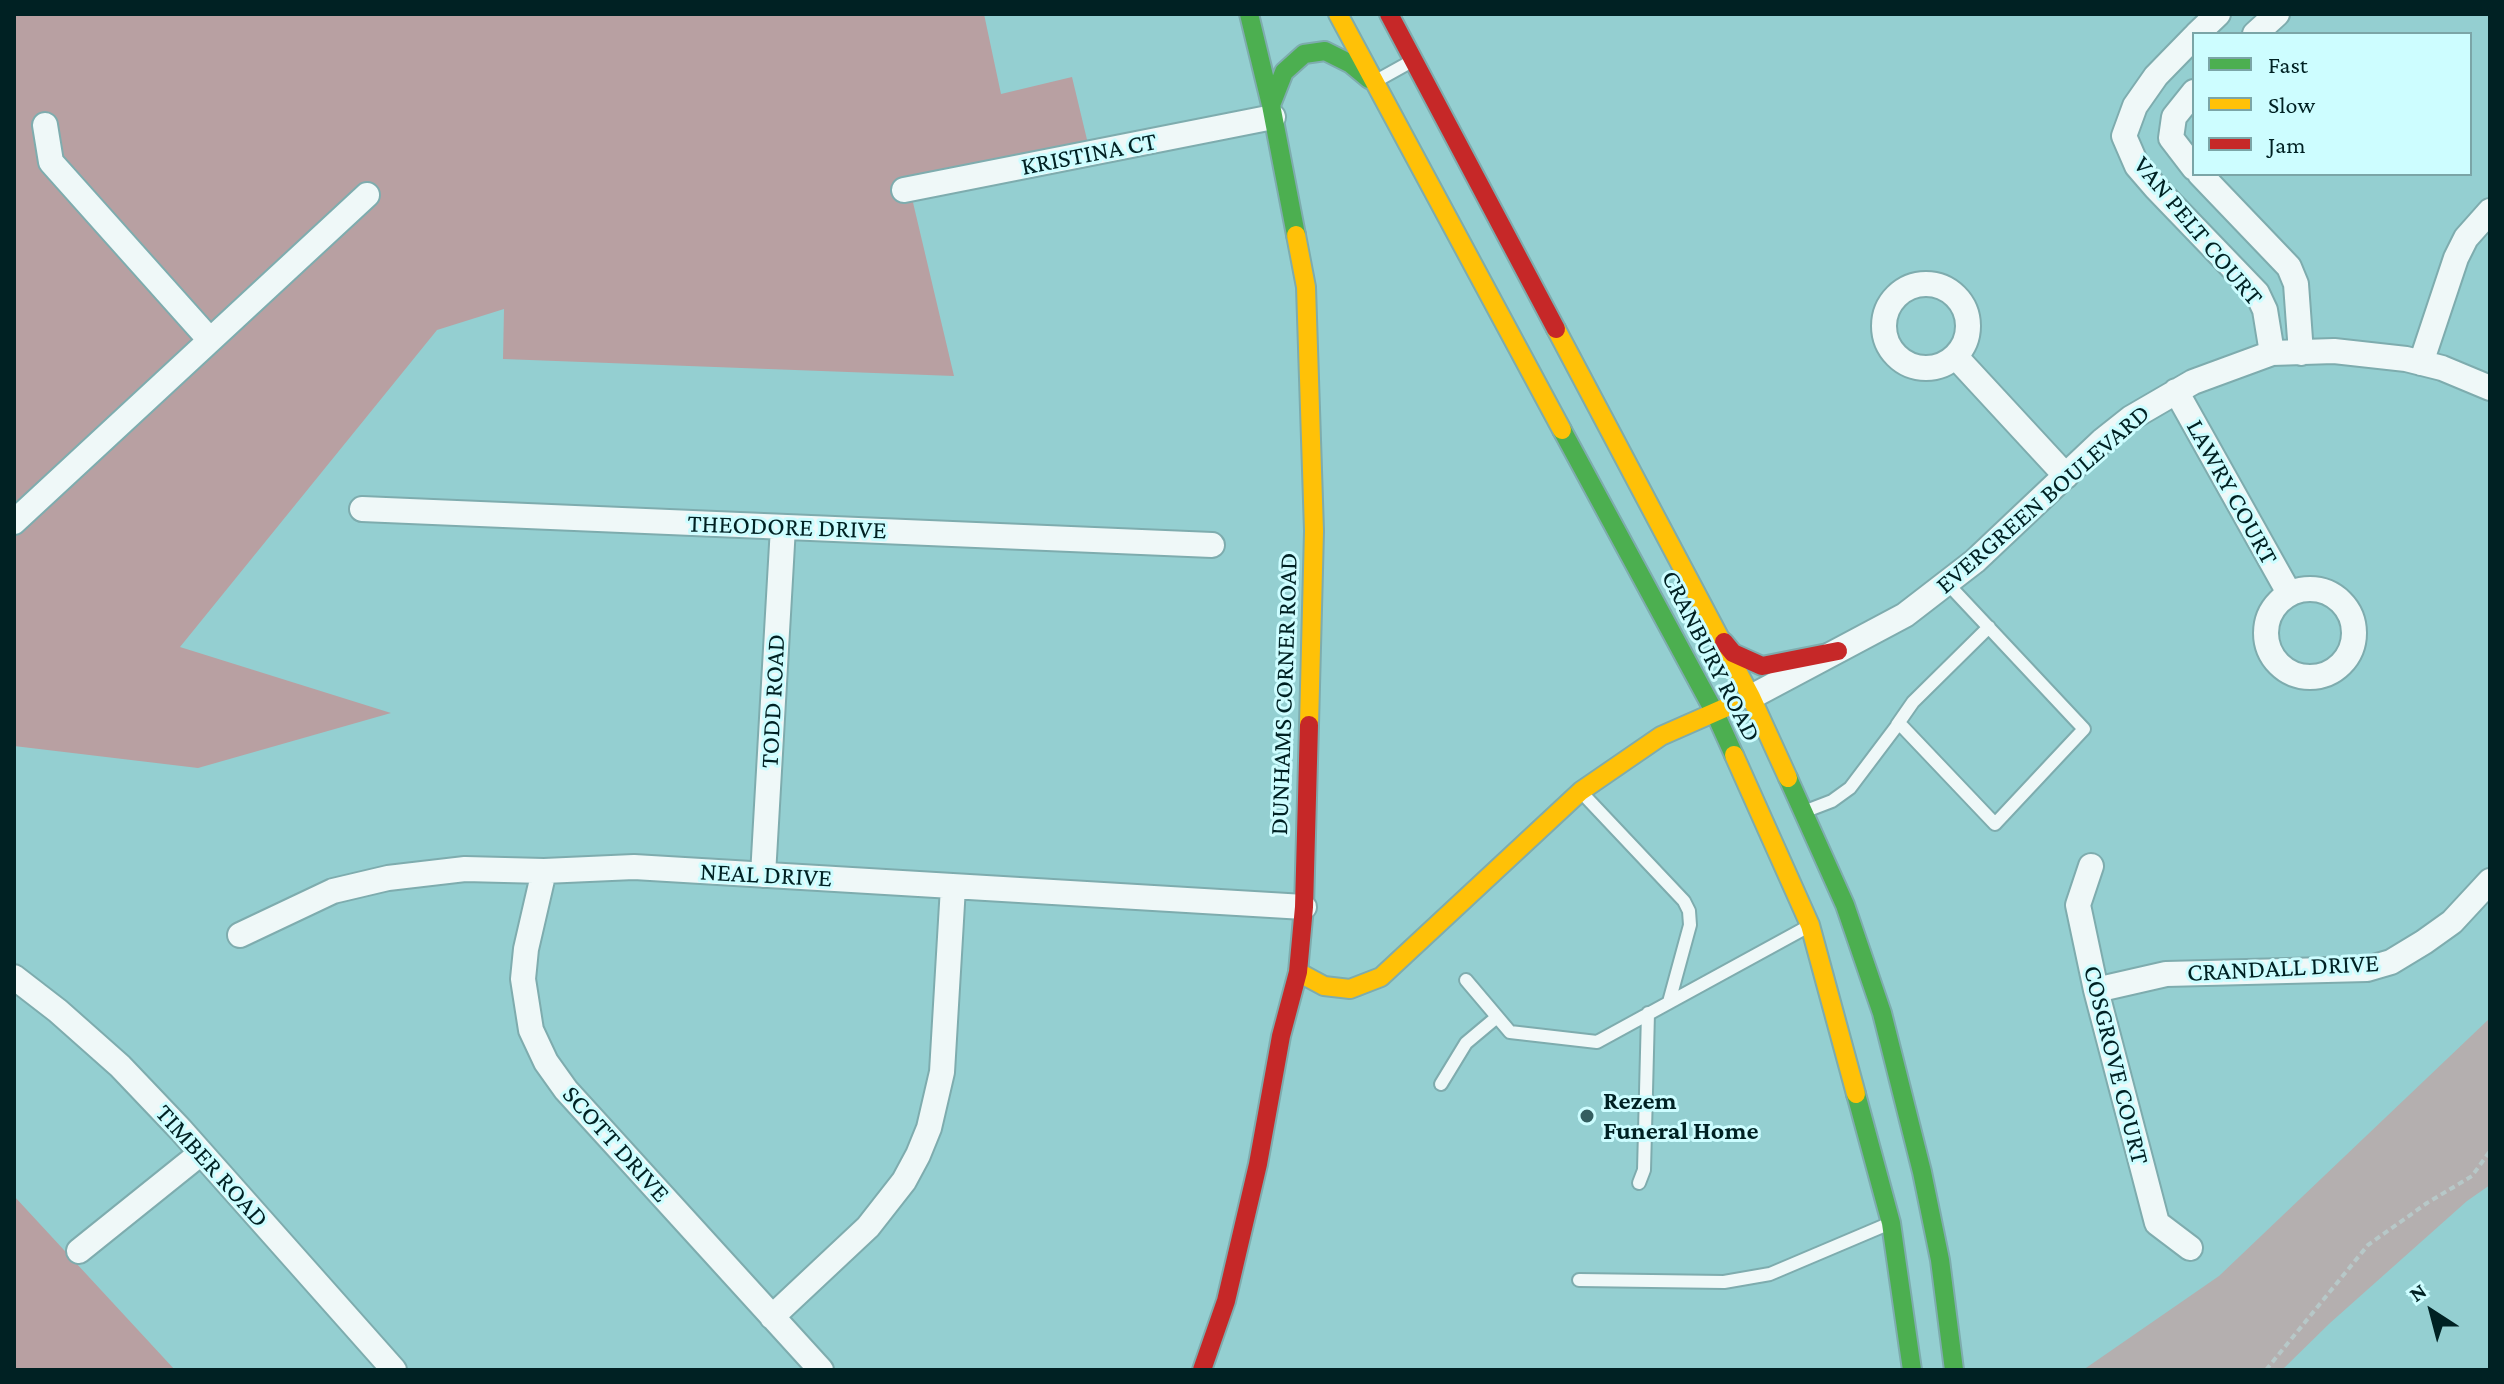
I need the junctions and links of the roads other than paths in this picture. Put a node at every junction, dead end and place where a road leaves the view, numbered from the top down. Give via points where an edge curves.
1 (1249, 14) edge
2 (1338, 14) edge
3 (1389, 14) edge
4 (2218, 14) edge
5 (2277, 14) edge
6 (2200, 32) edge
7 (2257, 32) edge
8 (2192, 40) edge
9 (1414, 60) junction
10 (1373, 83) junction
11 (2192, 94) edge
12 (1272, 111) junction
13 (2129, 122) junction
14 (45, 125) dead end
15 (2173, 125) junction
16 (2192, 165) edge
17 (2202, 176) edge
18 (904, 190) dead end
19 (367, 195) dead end
20 (2490, 211) edge
21 (210, 340) junction
22 (2272, 353) junction
23 (2301, 353) junction
24 (1956, 357) dead end
25 (2421, 363) junction
26 (2490, 388) edge
27 (2176, 391) junction
28 (2066, 476) junction
29 (362, 509) dead end
30 (14, 522) edge
31 (783, 527) junction
32 (1212, 545) dead end
33 (1947, 583) junction
34 (2289, 593) dead end
35 (1989, 627) junction
36 (1719, 638) junction
37 (1838, 651) junction
38 (1751, 697) junction
39 (1715, 713) junction
40 (1897, 725) junction
41 (1581, 791) junction
42 (1803, 812) junction
43 (2091, 866) dead end
44 (544, 871) junction
45 (763, 875) junction
46 (2490, 881) edge
47 (953, 887) junction
48 (1304, 907) junction
49 (1810, 925) junction
50 (240, 935) dead end
51 (1298, 972) junction
52 (14, 977) edge
53 (1466, 980) dead end
54 (2096, 990) junction
55 (1669, 1002) junction
56 (1648, 1013) junction
57 (1497, 1017) junction
58 (1441, 1084) dead end
59 (201, 1153) junction
60 (1639, 1183) dead end
61 (1891, 1223) junction
62 (2190, 1248) dead end
63 (79, 1251) dead end
64 (1579, 1280) dead end
65 (772, 1317) junction
66 (394, 1370) edge
67 (821, 1370) edge
68 (1202, 1370) edge
69 (1912, 1370) edge
70 (1954, 1370) edge

1 - 12 main road, DUNHAMS CORNER ROAD
2 - 10 main road, CRANBURY ROAD
3 - 9 main road, CRANBURY ROAD
4 - 6 street, VAN PELT COURT
5 - 7 street
8 - 13 street, VAN PELT COURT via 2156,76
9 - 10 lane
9 - 36 main road, CRANBURY ROAD
10 - 12 main road via 1325,51 1304,54 1284,72
10 - 39 main road, CRANBURY ROAD
11 - 15 street, VAN PELT COURT
12 - 18 street, KRISTINA CT
12 - 48 main road, DUNHAMS CORNER ROAD via 1306,287 1314,531
13 - 15 street
13 - 22 street, VAN PELT COURT via 2124,136 2137,166 2257,293
14 - 21 street via 51,162
15 - 16 street, VAN PELT COURT via 2171,138
17 - 23 street, VAN PELT COURT via 2289,267 2296,284
19 - 21 street
20 - 25 street via 2456,258
21 - 30 street
22 - 23 street, EVERGREEN BOULEVARD
22 - 27 street, EVERGREEN BOULEVARD
23 - 25 street, EVERGREEN BOULEVARD via 2370,353
24 - 28 street
25 - 26 street, EVERGREEN BOULEVARD
27 - 28 street, EVERGREEN BOULEVARD via 2131,418
27 - 34 street, LAWRY COURT
28 - 33 street, EVERGREEN BOULEVARD
29 - 31 street, THEODORE DRIVE
31 - 32 street, THEODORE DRIVE
31 - 45 street, TODD ROAD
33 - 35 lane
33 - 37 street, EVERGREEN BOULEVARD via 1905,615
35 - 40 lane via 1913,702
35 - 40 lane via 2084,729 1995,824
36 - 37 main road via 1733,653 1762,666
36 - 38 main road, CRANBURY ROAD
37 - 38 street, EVERGREEN BOULEVARD
38 - 39 main road
38 - 42 main road, CRANBURY ROAD
39 - 41 main road via 1661,736
39 - 49 main road, CRANBURY ROAD
40 - 42 lane via 1850,788
41 - 51 main road via 1381,977 1350,989 1324,986
41 - 55 lane via 1689,911
42 - 70 main road, CRANBURY ROAD via 1845,905 1882,1013 1940,1260
43 - 54 street, COSGROVE COURT via 2078,905
44 - 45 street, NEAL DRIVE via 634,867
44 - 50 street, NEAL DRIVE via 465,869 388,878 333,891
44 - 65 street, SCOTT DRIVE via 523,979 531,1030 546,1062
45 - 47 street, NEAL DRIVE
46 - 54 street, CRANDALL DRIVE via 2452,922 2391,962 2367,969 2166,974
47 - 48 street, NEAL DRIVE
47 - 65 street via 942,1072 918,1155 868,1227
48 - 51 main road, DUNHAMS CORNER ROAD
49 - 55 lane
49 - 61 main road, CRANBURY ROAD
51 - 68 main road, DUNHAMS CORNER ROAD via 1226,1301
52 - 59 street, TIMBER ROAD via 120,1066
53 - 57 lane
54 - 62 street, COSGROVE COURT via 2157,1223
55 - 56 lane
56 - 57 lane via 1597,1042 1510,1032
56 - 60 lane via 1644,1170
57 - 58 lane via 1466,1043
59 - 63 street
59 - 66 street, TIMBER ROAD
61 - 64 lane via 1770,1274 1695,1282
61 - 69 main road, CRANBURY ROAD
65 - 67 street, SCOTT DRIVE

